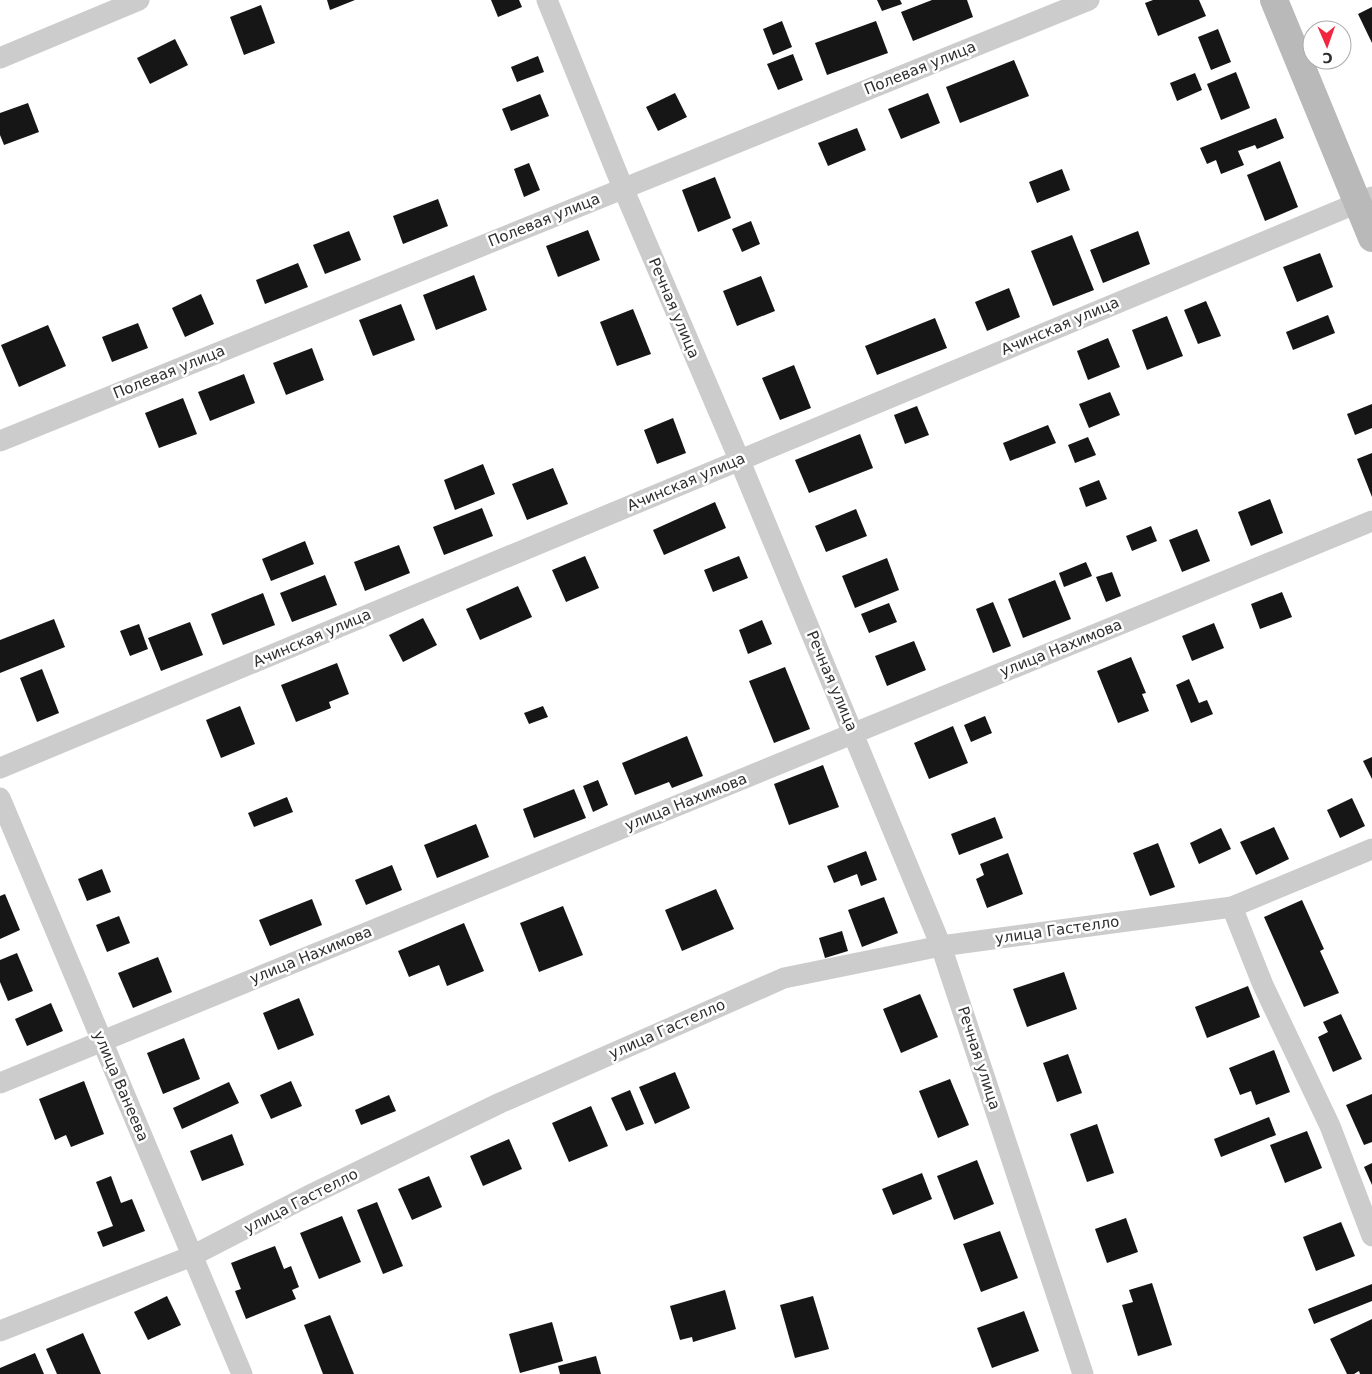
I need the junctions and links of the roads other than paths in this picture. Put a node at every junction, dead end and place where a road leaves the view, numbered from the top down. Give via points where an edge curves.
1 (139, 0) edge
2 (547, 0) edge
3 (1089, 0) edge
4 (1274, 0) edge
5 (0, 58) edge
6 (622, 188) junction
7 (1365, 200) edge
8 (1372, 238) edge
9 (0, 441) edge
10 (739, 459) junction
11 (1372, 521) edge
12 (853, 733) junction
13 (0, 768) edge
14 (0, 798) edge
15 (1372, 849) edge
16 (1232, 907) junction
17 (941, 946) junction
18 (102, 1041) junction
19 (0, 1083) edge
20 (1372, 1236) edge
21 (192, 1256) junction
22 (0, 1331) edge
23 (242, 1374) edge
24 (1083, 1374) edge

1 - 5 street
2 - 6 street, Речная улица
3 - 6 street, Полевая улица
4 - 7 street
6 - 9 street, Полевая улица
6 - 10 street, Речная улица
7 - 8 street
7 - 10 street, Ачинская улица
10 - 12 street, Речная улица
10 - 13 street, Ачинская улица
11 - 12 street, улица Нахимова
12 - 17 street, Речная улица
12 - 18 street, улица Нахимова
14 - 18 street, улица Ванеева
15 - 16 street, улица Гастелло
16 - 17 street, улица Гастелло
16 - 20 street via 1263,985 1330,1126
17 - 21 street, улица Гастелло via 784,978 500,1103
17 - 24 street, Речная улица
18 - 19 street, улица Нахимова
18 - 21 street, улица Ванеева
21 - 22 street, улица Гастелло
21 - 23 street, улица Ванеева

